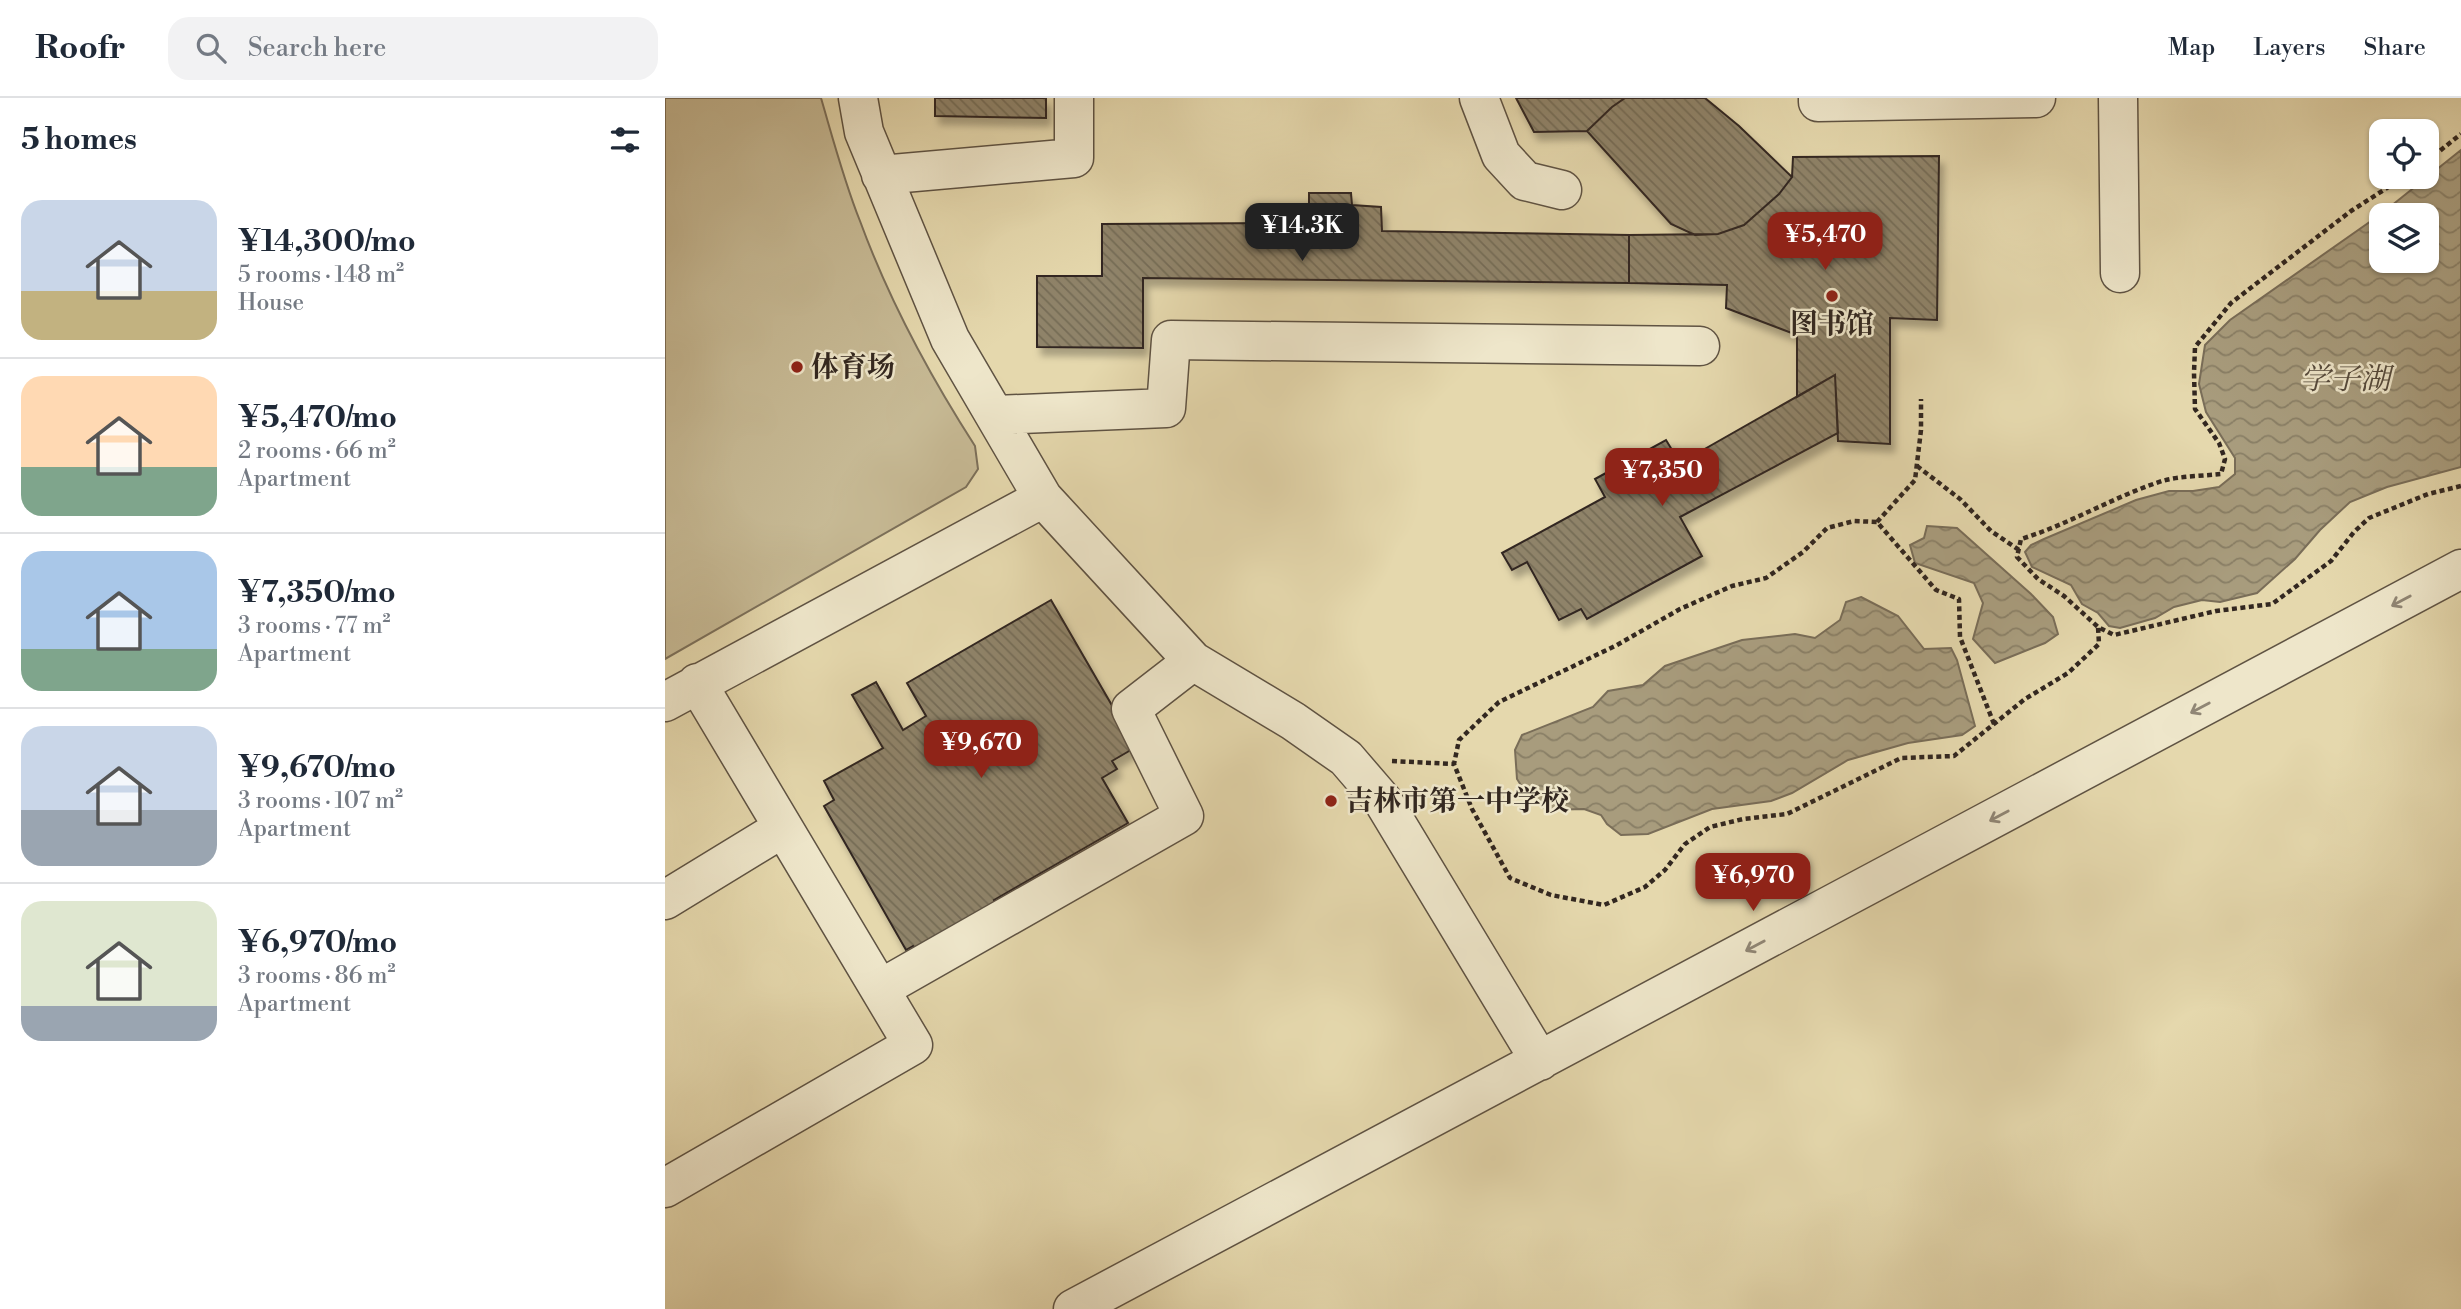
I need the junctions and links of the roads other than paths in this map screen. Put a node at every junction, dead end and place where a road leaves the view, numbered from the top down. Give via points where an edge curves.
1 (858, 98) edge
2 (1074, 98) edge
3 (1479, 98) edge
4 (1818, 98) edge
5 (2036, 98) edge
6 (2118, 98) edge
7 (881, 175) junction
8 (1562, 190) dead end
9 (2120, 273) dead end
10 (1700, 346) dead end
11 (996, 415) junction
12 (1043, 498) junction
13 (2461, 569) edge
14 (1193, 661) junction
15 (681, 693) edge
16 (783, 828) junction
17 (665, 900) edge
18 (880, 989) junction
19 (1540, 1061) junction
20 (665, 1188) edge
21 (1073, 1309) edge

1 - 7 street via 864,132
2 - 7 street via 1074,158
3 - 8 street via 1501,155 1525,180
4 - 5 street via 1818,102
6 - 9 street
7 - 11 street via 950,339
10 - 11 street via 1171,340 1166,408
11 - 12 street
12 - 14 street
12 - 15 street
13 -> 19 street
14 - 18 street via 1131,709 1184,816
14 - 19 street via 1346,758 1383,801
15 - 16 street
16 - 17 street
16 - 18 street
18 - 20 street via 913,1045
19 - 21 street

